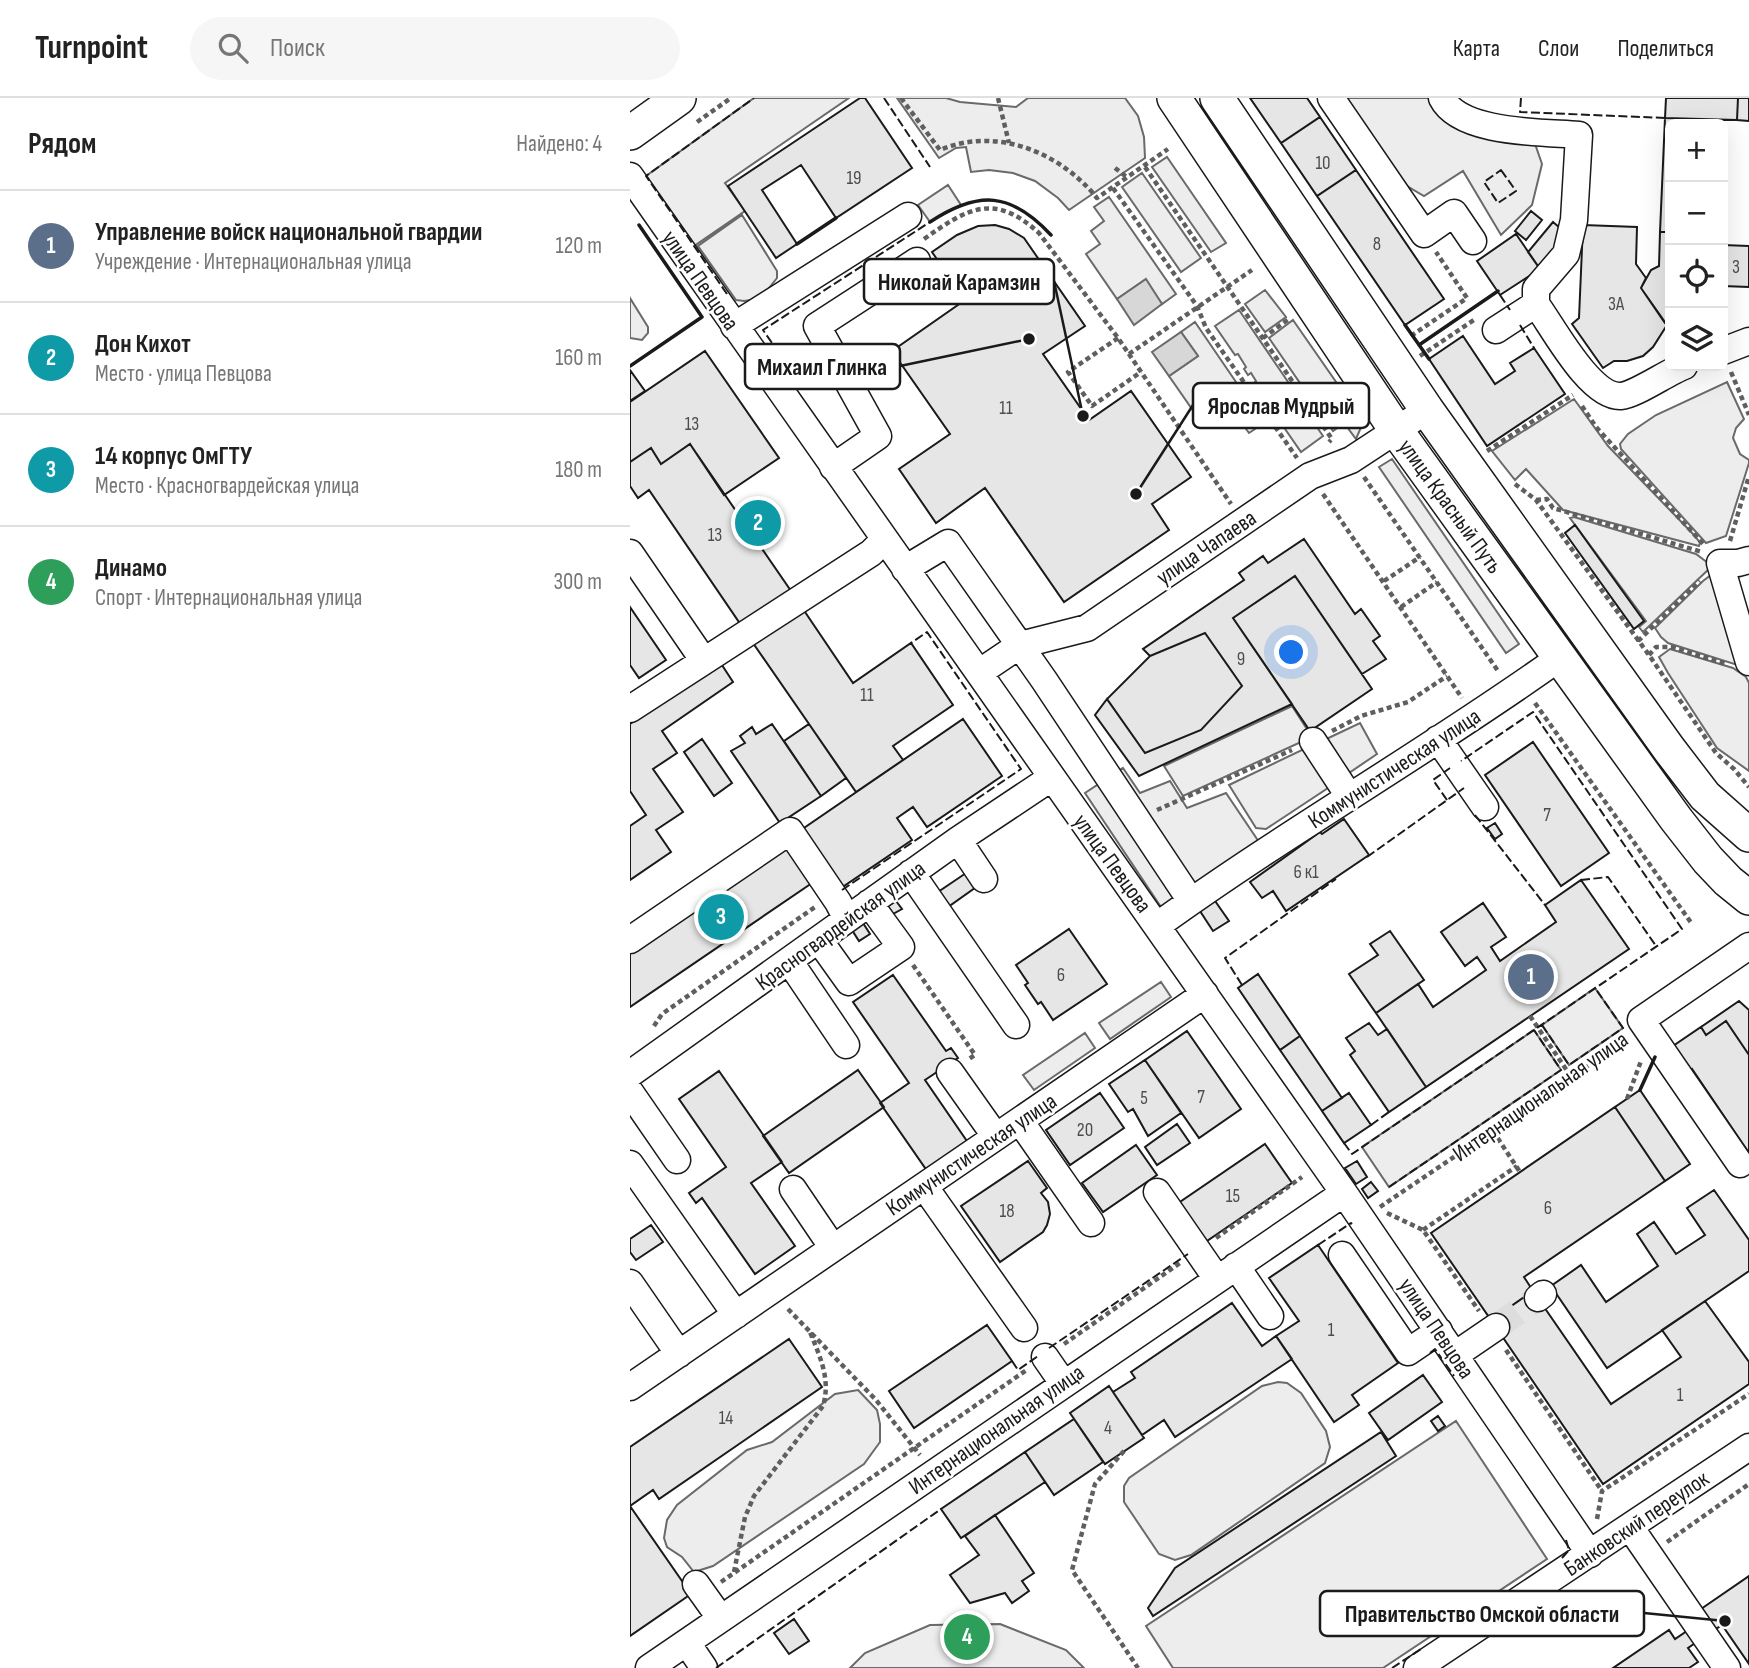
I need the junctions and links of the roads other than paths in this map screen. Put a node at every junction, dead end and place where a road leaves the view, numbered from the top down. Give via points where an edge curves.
1 (679, 98) edge
2 (1174, 98) edge
3 (1217, 98) edge
4 (1331, 98) edge
5 (1443, 98) edge
6 (630, 133) edge
7 (630, 176) edge
8 (639, 211) edge
9 (908, 216) dead end
10 (1473, 241) dead end
11 (917, 261) road end
12 (1536, 303) junction
13 (734, 326) junction
14 (1494, 327) road end
15 (1749, 341) edge
16 (1728, 356) edge
17 (1674, 371) edge
18 (1427, 410) junction
19 (1396, 430) junction
20 (833, 467) junction
21 (884, 540) junction
22 (630, 552) edge
23 (1749, 560) edge
24 (905, 569) junction
25 (1020, 645) junction
26 (1559, 658) junction
27 (704, 661) junction
28 (1741, 664) edge
29 (980, 672) junction
30 (630, 709) edge
31 (1438, 739) junction
32 (1313, 741) road end
33 (1051, 778) junction
34 (1349, 796) junction
35 (1485, 807) dead end
36 (1749, 835) edge
37 (958, 840) junction
38 (911, 873) junction
39 (984, 879) dead end
40 (1749, 898) edge
41 (1191, 901) junction
42 (869, 903) junction
43 (847, 919) junction
44 (1158, 925) junction
45 (630, 940) edge
46 (819, 940) junction
47 (1749, 946) edge
48 (790, 962) junction
49 (1205, 994) junction
50 (1016, 1025) dead end
51 (846, 1045) dead end
52 (950, 1072) road end
53 (630, 1074) edge
54 (630, 1092) edge
55 (1020, 1121) junction
56 (996, 1138) junction
57 (677, 1160) dead end
58 (630, 1164) edge
59 (1740, 1164) dead end
60 (924, 1186) junction
61 (793, 1189) dead end
62 (1157, 1192) dead end
63 (1344, 1193) junction
64 (1091, 1223) dead end
65 (833, 1248) junction
66 (1342, 1255) dead end
67 (1226, 1273) junction
68 (630, 1283) edge
69 (736, 1315) junction
70 (1270, 1316) dead end
71 (1024, 1328) dead end
72 (1494, 1328) tunnel mouth
73 (1439, 1331) junction
74 (679, 1354) junction
75 (1455, 1355) junction
76 (1045, 1357) road end
77 (1063, 1383) junction
78 (630, 1387) edge
79 (1749, 1447) edge
80 (1630, 1527) junction
81 (1590, 1554) junction
82 (700, 1589) road end
83 (721, 1619) junction
84 (687, 1643) junction
85 (649, 1668) edge
86 (704, 1668) edge
87 (1417, 1668) edge
88 (1727, 1668) edge

1 - 6 main road
2 - 19 main road, улица Красный Путь
3 - 18 main road, улица Красный Путь
4 - 10 street via 1424,234 1454,213
5 - 12 street via 1460,117 1485,126 1579,135 1566,254 1536,289
7 - 8 street, улица Певцова
8 - 13 street, улица Певцова
9 - 13 street
11 - 20 street via 817,326 878,436
12 - 14 street
12 - 17 street via 1591,383 1607,394 1623,396
13 - 20 street, улица Певцова
15 - 16 street
18 - 19 street, улица Чапаева
18 - 36 main road, улица Красный Путь via 1705,796
19 - 25 street, улица Чапаева via 1351,460 1310,476 1087,628
19 - 26 main road, улица Красный Путь
20 - 21 street, улица Певцова
21 - 24 street, улица Певцова
21 - 27 street via 871,553
22 - 27 street
23 - 28 street via 1720,563
24 - 25 street via 948,543
24 - 29 street, улица Певцова
25 - 29 street, улица Чапаева
25 - 41 street
26 - 31 street, Коммунистическая улица
26 - 40 main road, улица Красный Путь via 1700,850
27 - 30 street
29 - 33 street, улица Певцова
31 - 34 street, Коммунистическая улица
31 - 35 street
32 - 34 street
33 - 37 street, Красногвардейская улица
33 - 44 street, улица Певцова
34 - 41 street, Коммунистическая улица
37 - 38 street, Красногвардейская улица
37 - 39 street
38 - 42 street, Красногвардейская улица
38 - 50 street
41 - 44 street, Коммунистическая улица
42 - 43 street, Красногвардейская улица
42 - 46 street via 901,947 849,982
43 - 45 street via 790,831
43 - 46 street, Красногвардейская улица
44 - 49 street, улица Певцова
46 - 48 street, Красногвардейская улица
47 - 59 street, Интернациональная улица via 1641,1020
48 - 51 street
48 - 53 street, Красногвардейская улица
49 - 55 street, Коммунистическая улица
49 - 63 street, улица Певцова
52 - 56 street
54 - 57 street
55 - 56 street, Коммунистическая улица
55 - 64 street
56 - 60 street, Коммунистическая улица
58 - 69 street
60 - 65 street, Коммунистическая улица
60 - 71 street
61 - 65 street
62 - 67 street via 1198,1251
63 - 67 street, Интернациональная улица
63 - 73 street, улица Певцова via 1371,1214
65 - 69 street, Коммунистическая улица
66 - 73 street via 1408,1352
67 - 70 street
67 - 77 street, Интернациональная улица
68 - 74 street
69 - 74 street, Коммунистическая улица
72 - 75 street
73 - 75 street, улица Певцова
74 - 78 street, Коммунистическая улица
75 - 81 street, улица Певцова
76 - 77 street
77 - 83 street, Интернациональная улица
79 - 80 street, Банковский переулок
80 - 81 street, Банковский переулок
80 - 88 street
81 - 87 street, Банковский переулок
82 - 83 street
83 - 84 street, Интернациональная улица
84 - 85 street, Интернациональная улица
84 - 86 street

